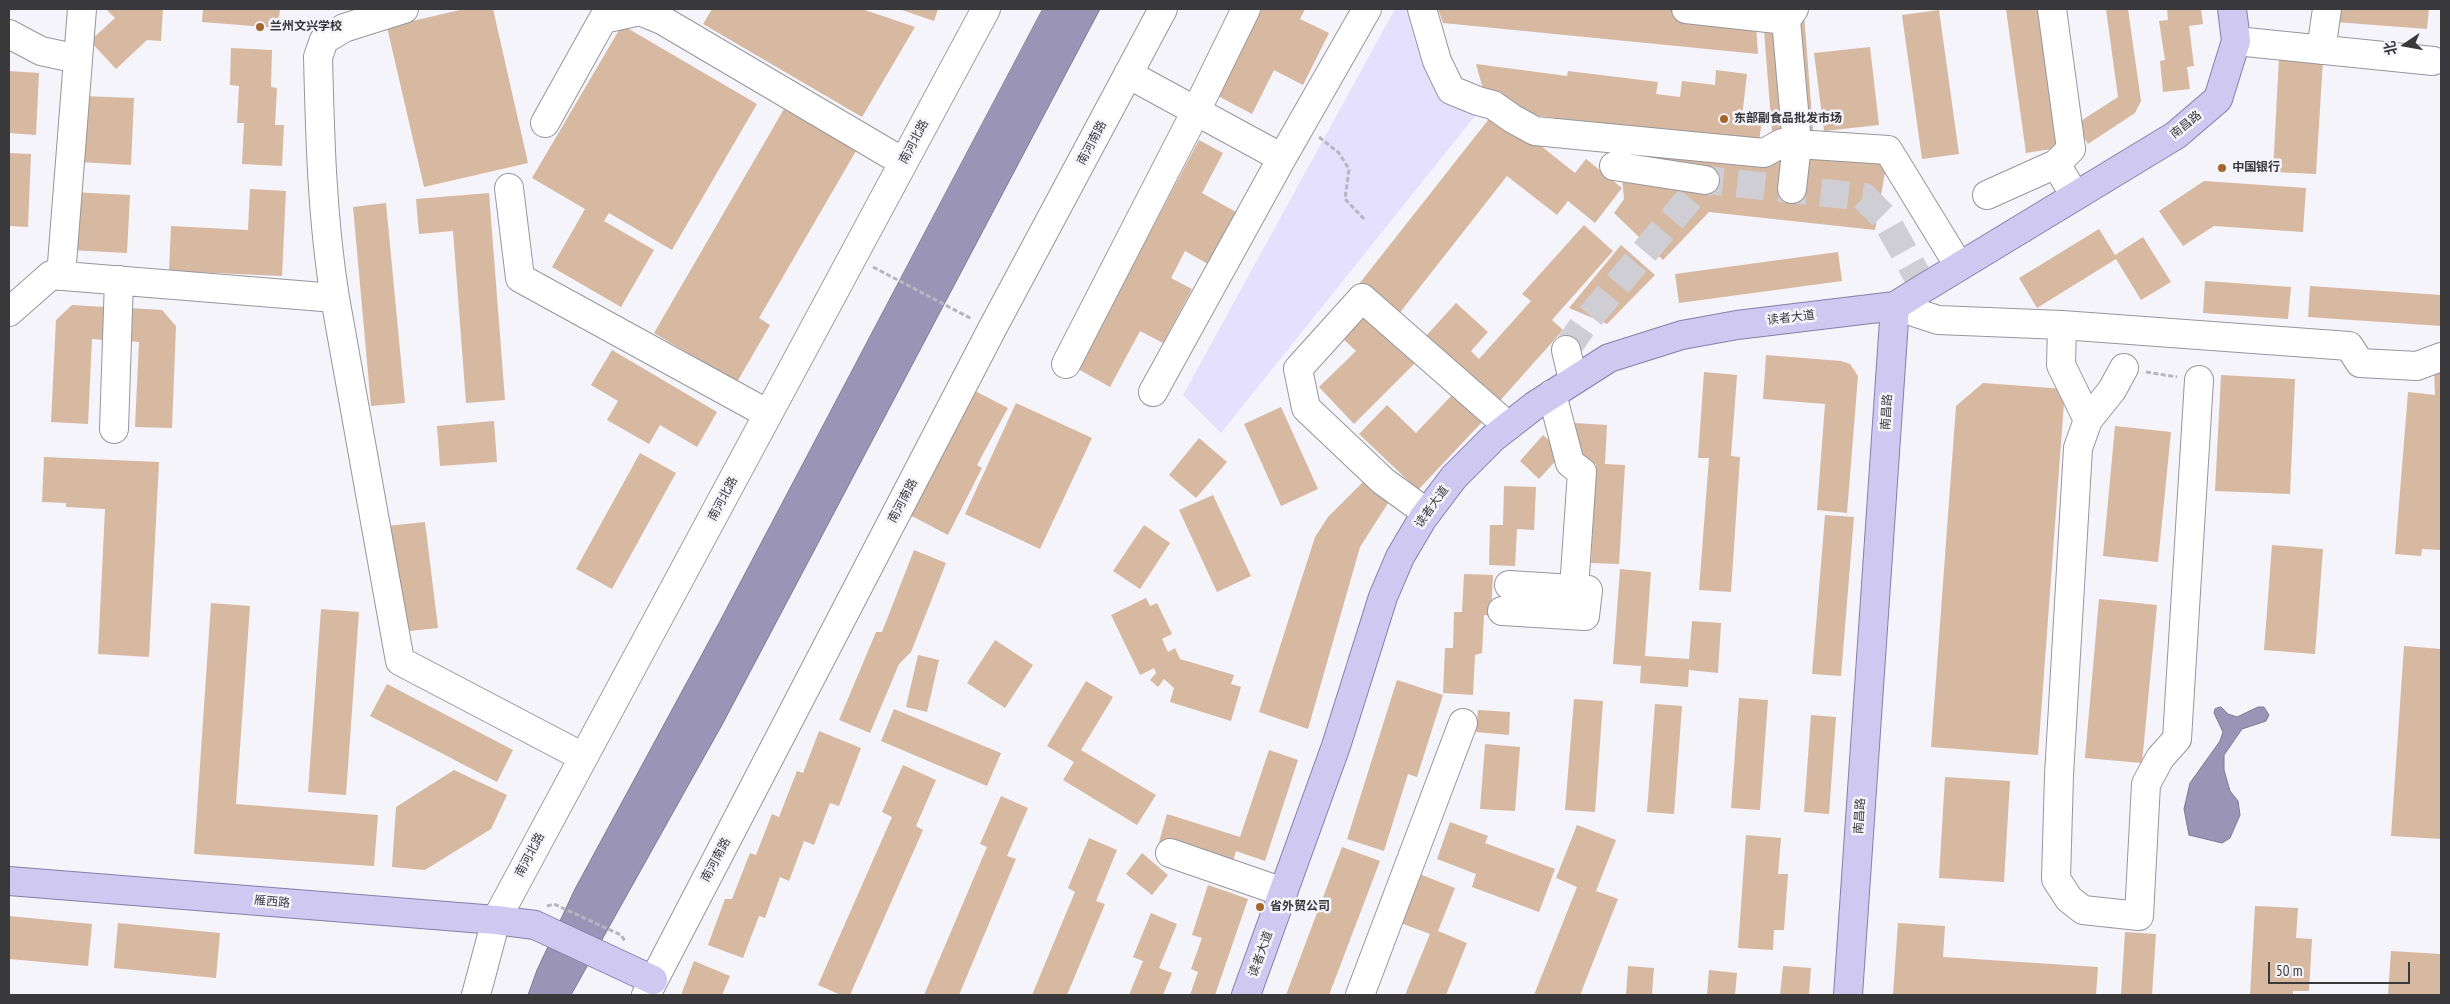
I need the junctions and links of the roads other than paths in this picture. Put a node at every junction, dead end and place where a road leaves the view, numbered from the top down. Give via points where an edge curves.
1 (82, 9) edge
2 (404, 9) edge
3 (986, 9) edge
4 (1163, 9) edge
5 (1246, 9) edge
6 (1367, 9) edge
7 (1422, 9) edge
8 (1686, 9) edge
9 (2052, 9) edge
10 (2232, 9) edge
11 (2327, 9) edge
12 (1790, 14) edge
13 (9, 34) edge
14 (2236, 41) junction
15 (2321, 50) junction
16 (78, 59) junction
17 (2433, 61) dead end
18 (1128, 74) junction
19 (1196, 111) junction
20 (545, 123) dead end
21 (1797, 144) junction
22 (1282, 158) junction
23 (903, 162) junction
24 (2056, 164) junction
25 (1614, 166) dead end
26 (1705, 180) dead end
27 (509, 188) dead end
28 (1792, 190) dead end
29 (1986, 195) dead end
30 (2075, 196) junction
31 (1959, 266) junction
32 (60, 276) junction
33 (119, 280) junction
34 (335, 298) junction
35 (1894, 306) junction
36 (9, 312) edge
37 (2062, 325) junction
38 (1566, 350) tunnel mouth
39 (2441, 357) edge
40 (1066, 364) dead end
41 (2124, 368) road end
42 (2199, 380) road end
43 (1563, 387) junction
44 (1153, 392) dead end
45 (768, 414) junction
46 (2088, 420) junction
47 (1508, 426) junction
48 (114, 429) dead end
49 (1427, 513) junction
50 (1509, 585) dead end
51 (1574, 589) junction
52 (1502, 611) dead end
53 (1463, 723) dead end
54 (583, 757) junction
55 (1170, 854) dead end
56 (9, 880) edge
57 (1283, 892) junction
58 (496, 920) junction
59 (649, 988) edge
60 (476, 995) edge
61 (1246, 995) edge
62 (1360, 995) edge
63 (1848, 995) edge

1 - 16 street
2 - 34 street via 344,28 324,40 318,57 326,246
3 - 23 street, 南河北路
4 - 18 street, 南河南路
5 - 19 street
6 - 22 street
7 - 21 street via 1437,61 1451,90 1493,105 1535,130 1764,153 1782,143
8 - 12 street
9 - 24 street via 2071,149
10 - 14 main road, 南昌路
11 - 15 street
12 - 21 street
13 - 16 street via 41,51
14 - 15 street
14 - 30 main road, 南昌路 via 2218,99 2176,135
15 - 17 street
16 - 32 street
18 - 19 street
18 - 59 street, 南河南路
19 - 22 street
19 - 40 street
20 - 23 street via 603,18 640,11 662,20
21 - 28 street
21 - 31 street via 1888,150
22 - 44 street
23 - 45 street, 南河北路
24 - 29 street
24 - 30 street
25 - 26 street
27 - 45 street via 520,278
30 - 31 main road, 南昌路
31 - 35 main road, 南昌路
32 - 33 street
32 - 36 street via 51,275
33 - 34 street
33 - 48 street
34 - 54 street via 400,661
35 - 37 street via 1938,320
35 - 43 main road, 读者大道 via 1682,335 1609,358
35 - 63 main road, 南昌路
37 - 39 street via 2350,346 2360,363 2418,366
37 - 46 street via 2061,365
38 - 43 street
41 - 46 street via 2112,390
42 - 46 street via 2177,738 2160,758 2146,784 2139,916 2084,910 2070,899 2056,879 2078,448
43 - 47 main road, 读者大道
43 - 51 street via 1570,463 1582,472
45 - 54 street, 南河北路
47 - 49 main road, 读者大道 via 1454,477
47 - 49 street via 1362,298 1298,369 1306,408 1384,481
49 - 57 main road, 读者大道 via 1400,557 1383,597 1336,746
50 - 51 street
51 - 52 street via 1588,590 1585,616
53 - 62 street
54 - 58 street, 南河北路
55 - 57 street
56 - 58 main road, 雁西路
57 - 61 main road, 读者大道
58 - 59 main road, 雁西路 via 535,925 600,955
58 - 60 street, 南河北路

